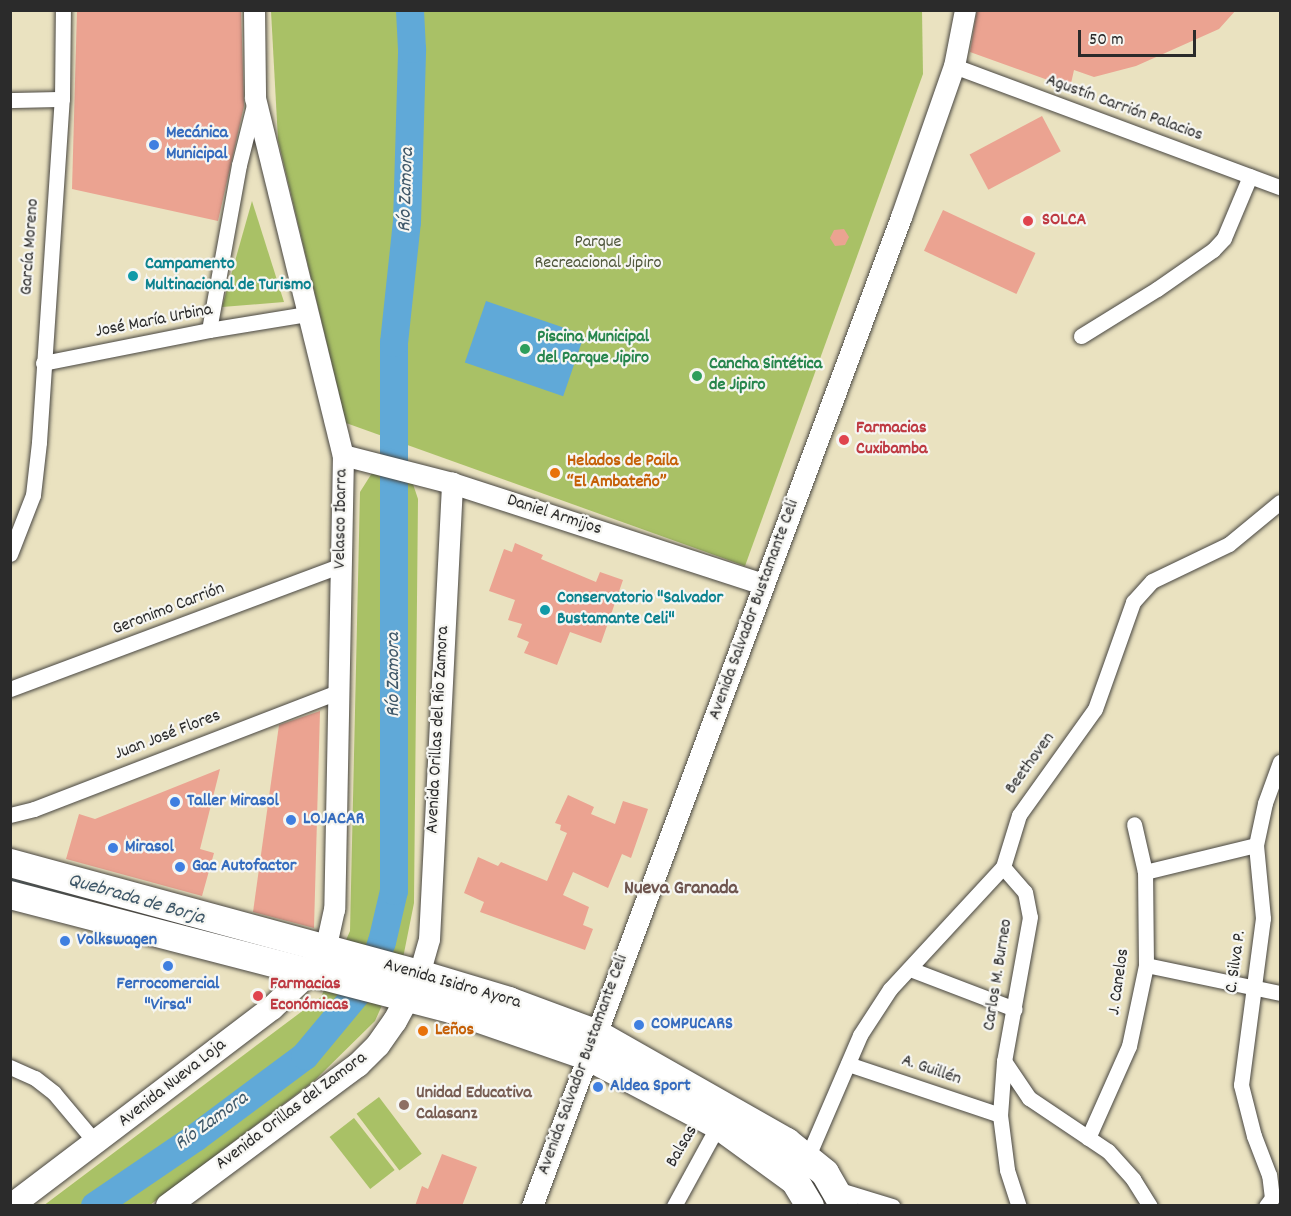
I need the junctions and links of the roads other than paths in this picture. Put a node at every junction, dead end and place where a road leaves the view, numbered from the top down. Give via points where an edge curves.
1 (63, 10) edge
2 (254, 10) edge
3 (965, 10) edge
4 (954, 66) junction
5 (255, 98) junction
6 (62, 99) junction
7 (10, 100) edge
8 (1250, 176) junction
9 (1281, 187) edge
10 (308, 314) junction
11 (209, 330) junction
12 (1081, 336) dead end
13 (43, 363) junction
14 (343, 455) junction
15 (452, 483) junction
16 (1281, 502) edge
17 (10, 554) edge
18 (341, 565) junction
19 (763, 584) junction
20 (10, 689) edge
21 (338, 692) junction
22 (1281, 762) edge
23 (10, 815) edge
24 (1134, 824) dead end
25 (1256, 845) junction
26 (10, 863) edge
27 (1004, 867) junction
28 (1145, 872) junction
29 (80, 882) junction
30 (10, 895) edge
31 (74, 911) junction
32 (324, 963) junction
33 (1146, 965) junction
34 (910, 969) junction
35 (410, 985) junction
36 (1253, 985) junction
37 (1281, 993) edge
38 (1015, 1009) junction
39 (591, 1045) junction
40 (1004, 1061) junction
41 (848, 1064) junction
42 (10, 1067) edge
43 (1000, 1115) junction
44 (724, 1117) junction
45 (1088, 1137) junction
46 (96, 1143) junction
47 (801, 1170) junction
48 (840, 1197) edge
49 (11, 1206) edge
50 (168, 1206) edge
51 (532, 1206) edge
52 (674, 1206) edge
53 (810, 1206) edge
54 (892, 1206) edge
55 (1019, 1206) edge
56 (1150, 1206) edge
57 (1266, 1206) edge

1 - 6 street, García Moreno
2 - 5 main road, Velasco Ibarra
3 - 4 main road, Avenida Salvador Bustamante Celi
4 - 8 street, Agustín Carrión Palacios
4 - 19 main road, Avenida Salvador Bustamante Celi
5 - 10 main road, Velasco Ibarra
5 - 11 street, Velasco Ibarra
6 - 7 street
6 - 13 street, García Moreno
8 - 9 street, Agustín Carrión Palacios
8 - 12 street via 1224,238 1213,250
10 - 11 street, José María Urbina
10 - 14 main road, Velasco Ibarra
11 - 13 street, José María Urbina
13 - 17 street, García Moreno via 33,495
14 - 15 main road, Daniel Armijos
14 - 18 main road, Velasco Ibarra
15 - 19 main road, Daniel Armijos
15 - 35 main road, Avenida Orillas del Rio Zamora via 429,939
16 - 27 street, Beethoven via 1229,544 1152,580 1133,602 1095,709 1019,815
18 - 20 street, Geronimo Carrión
18 - 21 main road, Velasco Ibarra
19 - 39 main road, Avenida Salvador Bustamante Celi
21 - 23 street, Juan José Flores
21 - 32 main road, Velasco Ibarra via 334,909
22 - 25 street, C. Silva P. via 1265,803
24 - 28 street, J. Canelos
25 - 28 street
25 - 36 street, C. Silva P. via 1263,918
26 - 29 highway, Avenida Isidro Ayora
27 - 34 street, Beethoven
27 - 38 street, Carlos M. Burneo via 1025,892 1029,917
28 - 33 street, J. Canelos
29 - 31 street
29 - 32 highway, Avenida Isidro Ayora
30 - 31 highway, Avenida Isidro Ayora
31 - 32 highway, Avenida Isidro Ayora
32 - 35 highway, Avenida Isidro Ayora
32 - 46 main road, Avenida Nueva Loja via 272,1008
33 - 36 street
33 - 45 street, J. Canelos via 1129,1046
34 - 38 street
34 - 41 street, Beethoven via 890,989 860,1035
35 - 39 highway, Avenida Isidro Ayora via 509,1001
35 - 50 main road, Avenida Orillas del Zamora via 378,1045 357,1065
36 - 37 street
36 - 57 street, C. Silva P. via 1241,1085 1269,1175 1272,1198
38 - 40 street, Carlos M. Burneo
39 - 44 highway, Avenida Isidro Ayora
39 - 51 main road, Avenida Salvador Bustamante Celi
40 - 43 street, Carlos M. Burneo
40 - 45 street via 1029,1098
41 - 43 street, A. Guillén
41 - 47 street, Beethoven
42 - 46 street via 35,1078 54,1093
43 - 55 street, Carlos M. Burneo via 1007,1170
44 - 47 highway, Avenida Isidro Ayora via 787,1142
44 - 52 street, Balsas
45 - 56 street via 1108,1151
46 - 49 main road, Avenida Nueva Loja
47 - 48 highway, Avenida Isidro Ayora via 825,1173
47 - 53 highway, Avenida Isidro Ayora
48 - 54 street

